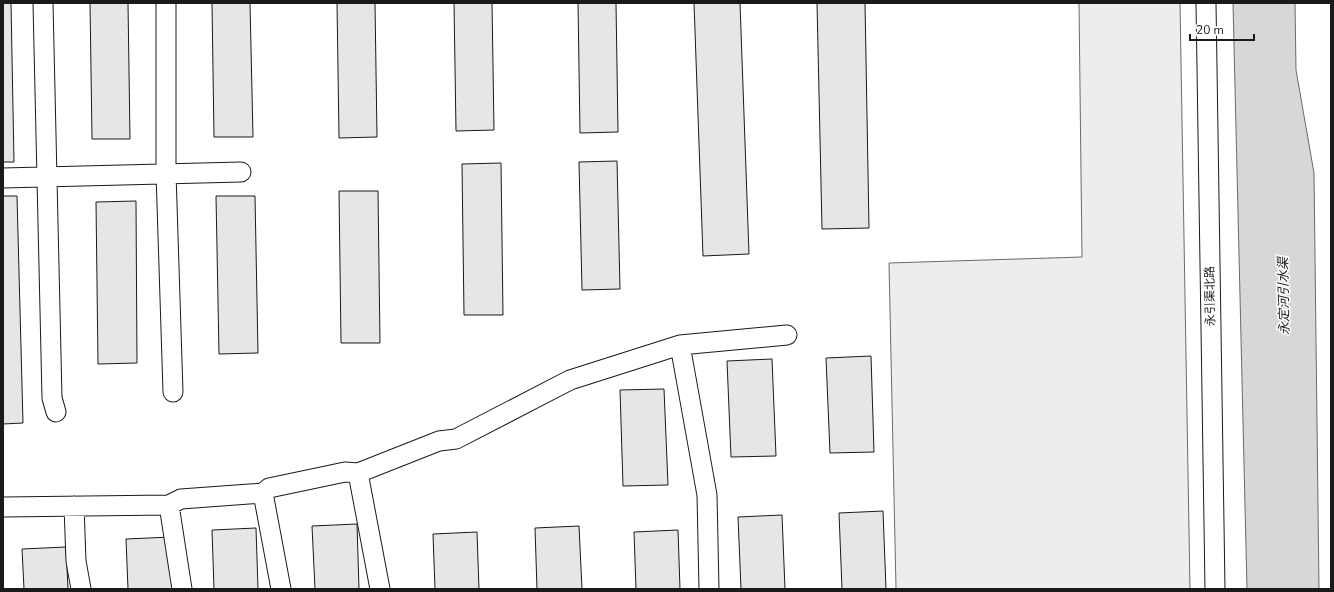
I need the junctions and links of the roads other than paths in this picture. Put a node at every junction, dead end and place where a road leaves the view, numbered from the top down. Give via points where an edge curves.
1 (43, 3) edge
2 (166, 3) edge
3 (1206, 3) edge
4 (241, 172) dead end
5 (166, 173) junction
6 (46, 177) junction
7 (3, 178) edge
8 (787, 335) dead end
9 (680, 345) junction
10 (173, 392) dead end
11 (56, 412) dead end
12 (358, 473) junction
13 (263, 493) junction
14 (169, 504) junction
15 (74, 506) junction
16 (3, 507) edge
17 (81, 589) edge
18 (182, 589) edge
19 (281, 589) edge
20 (380, 589) edge
21 (709, 589) edge
22 (1214, 589) edge

1 - 6 street
2 - 5 street
3 - 22 street, 永引渠北路
4 - 5 street
5 - 6 street
5 - 10 street
6 - 7 street
6 - 11 street via 52,398
8 - 9 street
9 - 12 street via 570,380 456,439 440,441
9 - 21 street via 707,495
12 - 13 street via 345,472 269,488
12 - 20 street
13 - 14 street via 181,499
13 - 19 street
14 - 15 street
14 - 18 street
15 - 16 street
15 - 17 street via 76,561

